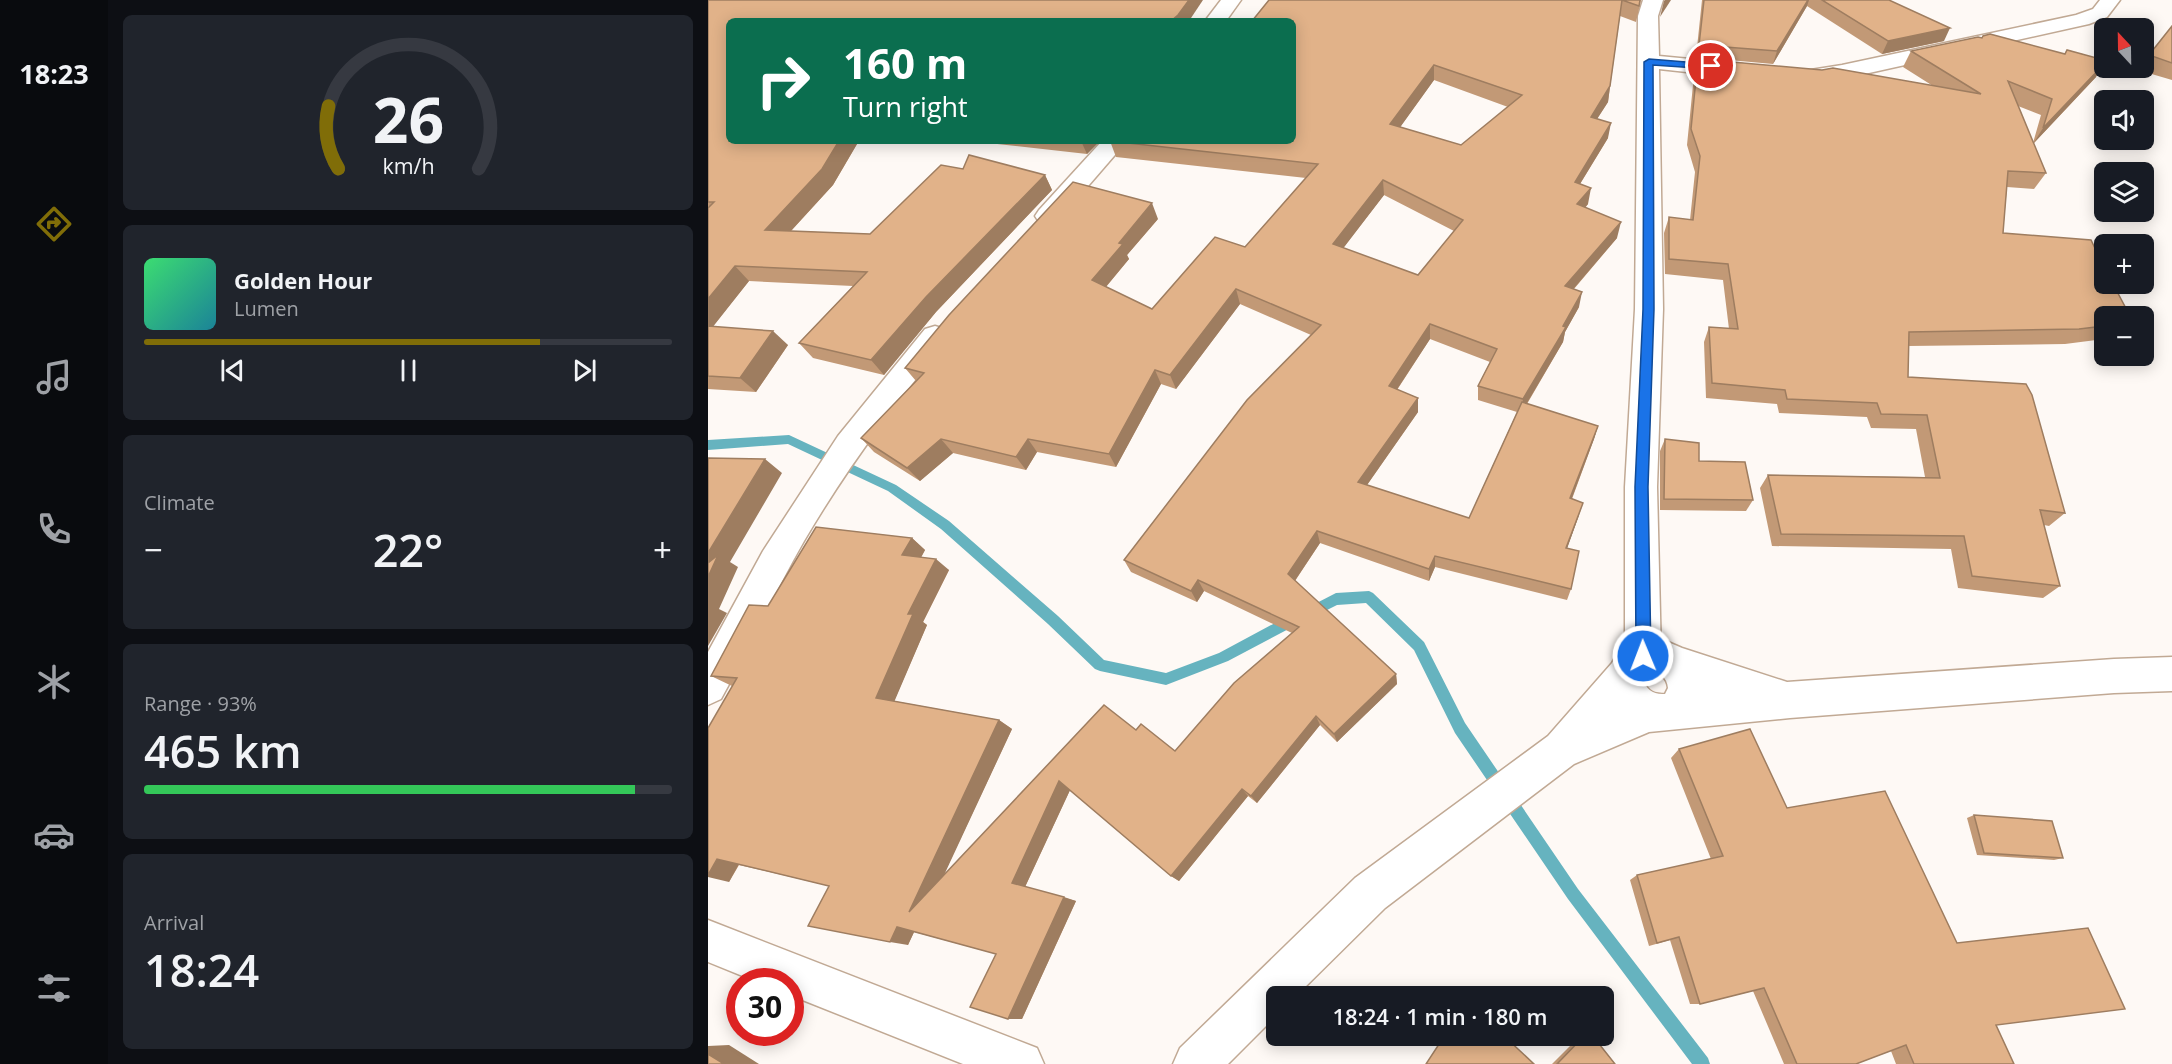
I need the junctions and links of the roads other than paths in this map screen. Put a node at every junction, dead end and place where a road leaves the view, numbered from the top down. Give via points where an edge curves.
1 (1231, 0) edge
2 (1653, 0) edge
3 (2110, 0) edge
4 (1217, 18) edge
5 (1649, 62) junction
6 (1112, 144) edge
7 (1028, 238) edge
8 (956, 312) edge
9 (1647, 665) junction
10 (2172, 674) edge
11 (708, 687) edge
12 (1790, 700) junction
13 (1659, 712) junction
14 (1553, 756) junction
15 (708, 940) edge
16 (1021, 1064) edge
17 (1196, 1064) edge

1 - 4 street
2 - 5 street via 1648,16
3 - 5 street via 2100,13 2082,20 1816,78
5 - 9 street via 1649,309 1641,487
6 - 7 street
8 - 11 street via 878,406 824,484 776,561
9 - 12 street
9 - 13 street via 1626,691 1636,704
9 - 13 street via 1684,676 1687,692 1680,705
9 - 14 street
10 - 12 street
12 - 13 street
13 - 14 street
14 - 17 street via 1371,892
15 - 16 street

